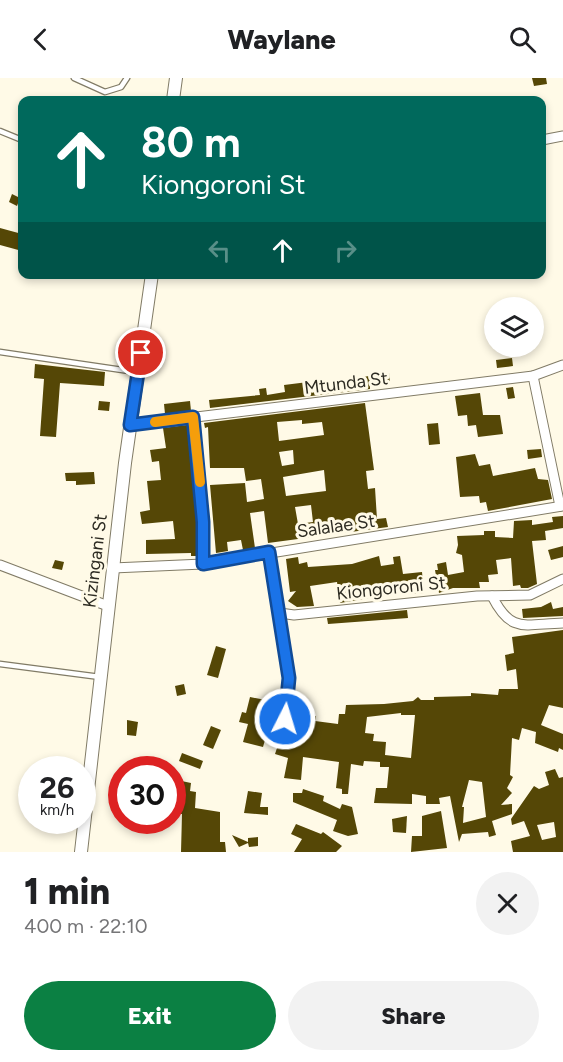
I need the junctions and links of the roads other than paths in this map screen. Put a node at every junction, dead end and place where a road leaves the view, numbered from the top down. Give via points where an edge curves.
1 (74, 78) edge
2 (127, 78) edge
3 (178, 80) edge
4 (174, 96) edge
5 (0, 131) edge
6 (563, 136) edge
7 (18, 138) edge
8 (546, 139) edge
9 (151, 279) edge
10 (0, 352) edge
11 (563, 365) edge
12 (138, 372) junction
13 (533, 376) junction
14 (193, 417) junction
15 (130, 425) junction
16 (561, 506) edge
17 (269, 552) junction
18 (203, 564) junction
19 (0, 565) edge
20 (113, 568) junction
21 (563, 579) edge
22 (492, 596) junction
23 (108, 606) junction
24 (280, 613) junction
25 (563, 623) edge
26 (0, 664) edge
27 (100, 677) junction
28 (285, 719) dead end
29 (81, 852) edge

1 - 2 lane via 105,92 121,87
3 - 4 street
5 - 7 lane
6 - 8 street
9 - 12 street, Kizingani St
10 - 12 lane
11 - 13 street, Mtunda St
12 - 15 street, Kizingani St
13 - 14 street, Mtunda St
13 - 16 street
14 - 15 street, Mtunda St
14 - 18 street
15 - 20 street, Kizingani St
16 - 17 street, Salalae St via 448,527
17 - 18 street, Salalae St
17 - 24 street
18 - 20 street, Salalae St
19 - 23 street
20 - 23 street, Kizingani St
21 - 22 street, Kiongoroni St via 530,595
22 - 24 street, Kiongoroni St via 294,615
22 - 25 street via 504,617 514,624
23 - 27 street, Kizingani St
24 - 28 street via 289,678
26 - 27 lane
27 - 29 street, Kizingani St

